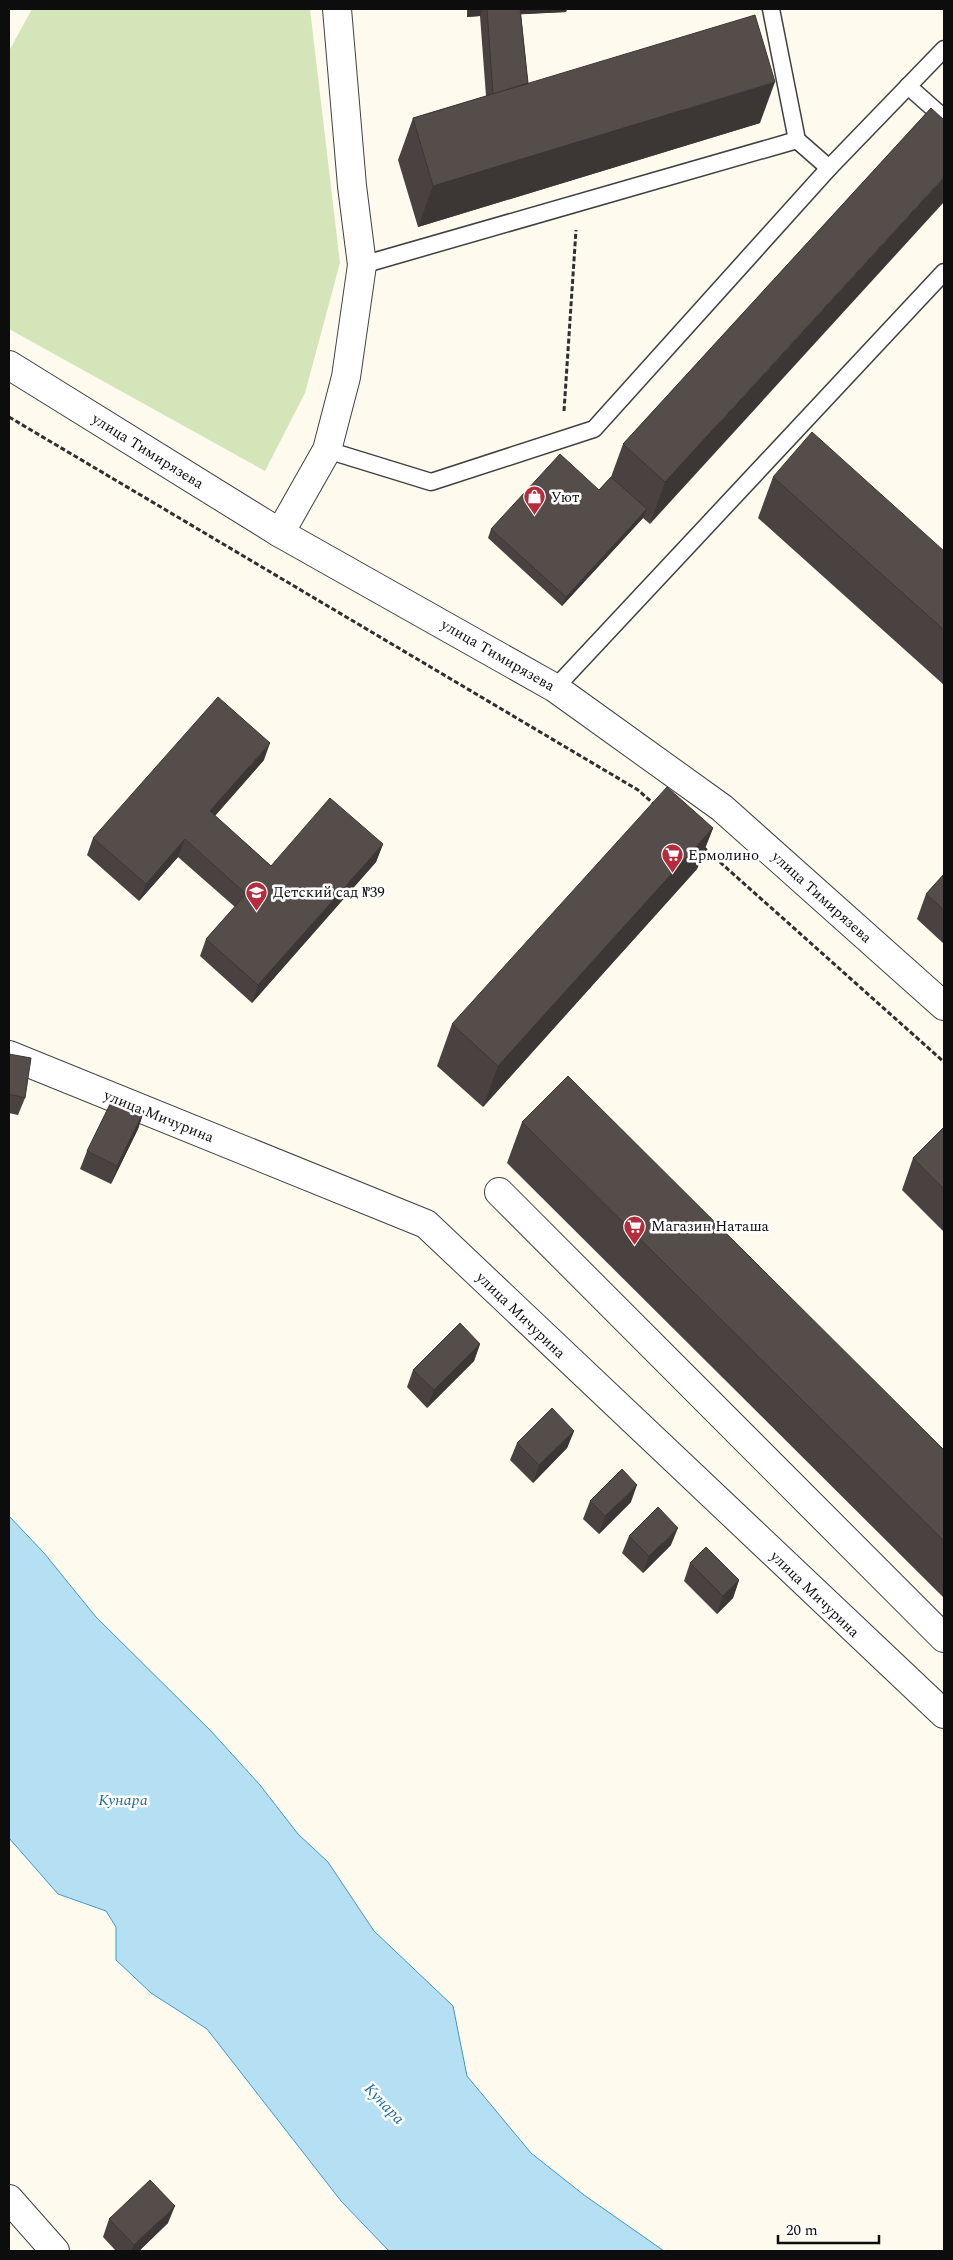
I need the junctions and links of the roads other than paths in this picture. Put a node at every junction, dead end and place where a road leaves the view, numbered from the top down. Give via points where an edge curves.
1 (337, 9) edge
2 (771, 9) edge
3 (944, 50) edge
4 (908, 86) junction
5 (944, 118) edge
6 (796, 140) junction
7 (829, 168) junction
8 (362, 264) junction
9 (944, 272) edge
10 (9, 365) edge
11 (327, 450) junction
12 (280, 533) junction
13 (555, 688) junction
14 (944, 1006) edge
15 (9, 1055) edge
16 (498, 1192) dead end
17 (944, 1638) edge
18 (944, 1714) edge
19 (9, 2199) edge
20 (55, 2251) edge

1 - 8 street
2 - 6 lane
3 - 4 lane
4 - 5 lane
4 - 7 lane
6 - 7 lane
6 - 8 lane
7 - 11 lane via 594,429 432,482
8 - 11 street via 346,377
9 - 13 lane
10 - 12 street, улица Тимирязева
11 - 12 street
12 - 13 street, улица Тимирязева
13 - 14 street, улица Тимирязева via 722,808
15 - 18 street, улица Мичурина via 426,1224
16 - 17 street
19 - 20 street

